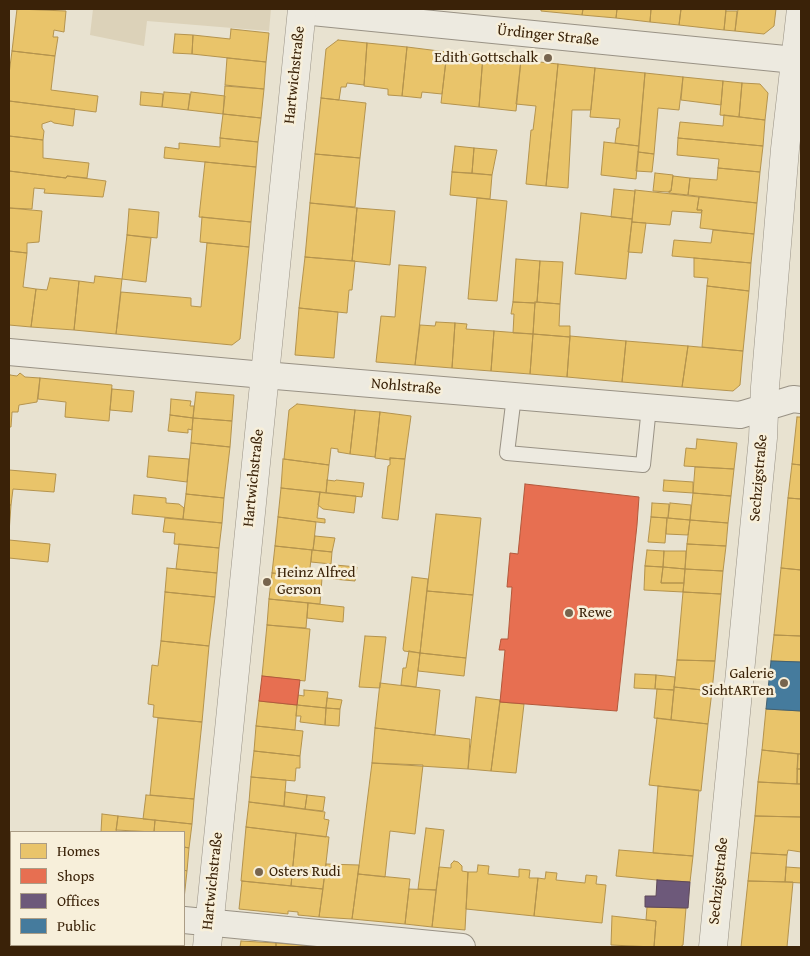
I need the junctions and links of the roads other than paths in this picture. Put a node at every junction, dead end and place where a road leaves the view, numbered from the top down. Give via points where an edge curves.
1 (801, 9) edge
2 (302, 10) edge
3 (796, 60) junction
4 (9, 352) edge
5 (264, 375) junction
6 (514, 396) junction
7 (801, 400) edge
8 (765, 406) junction
9 (649, 407) junction
10 (200, 930) edge
11 (462, 947) edge
12 (713, 947) edge

1 - 3 street, Sechzigstraße
2 - 3 street, Ürdinger Straße
2 - 5 street, Hartwichstraße
3 - 8 street, Sechzigstraße via 785,149
4 - 5 street, Nohlstraße
5 - 6 street, Nohlstraße
5 - 10 street, Hartwichstraße
6 - 9 street, Nohlstraße
6 - 9 lane via 507,453 643,465
7 - 8 street, Nohlstraße
8 - 9 street, Nohlstraße via 740,415
8 - 12 street, Sechzigstraße
10 - 11 street

